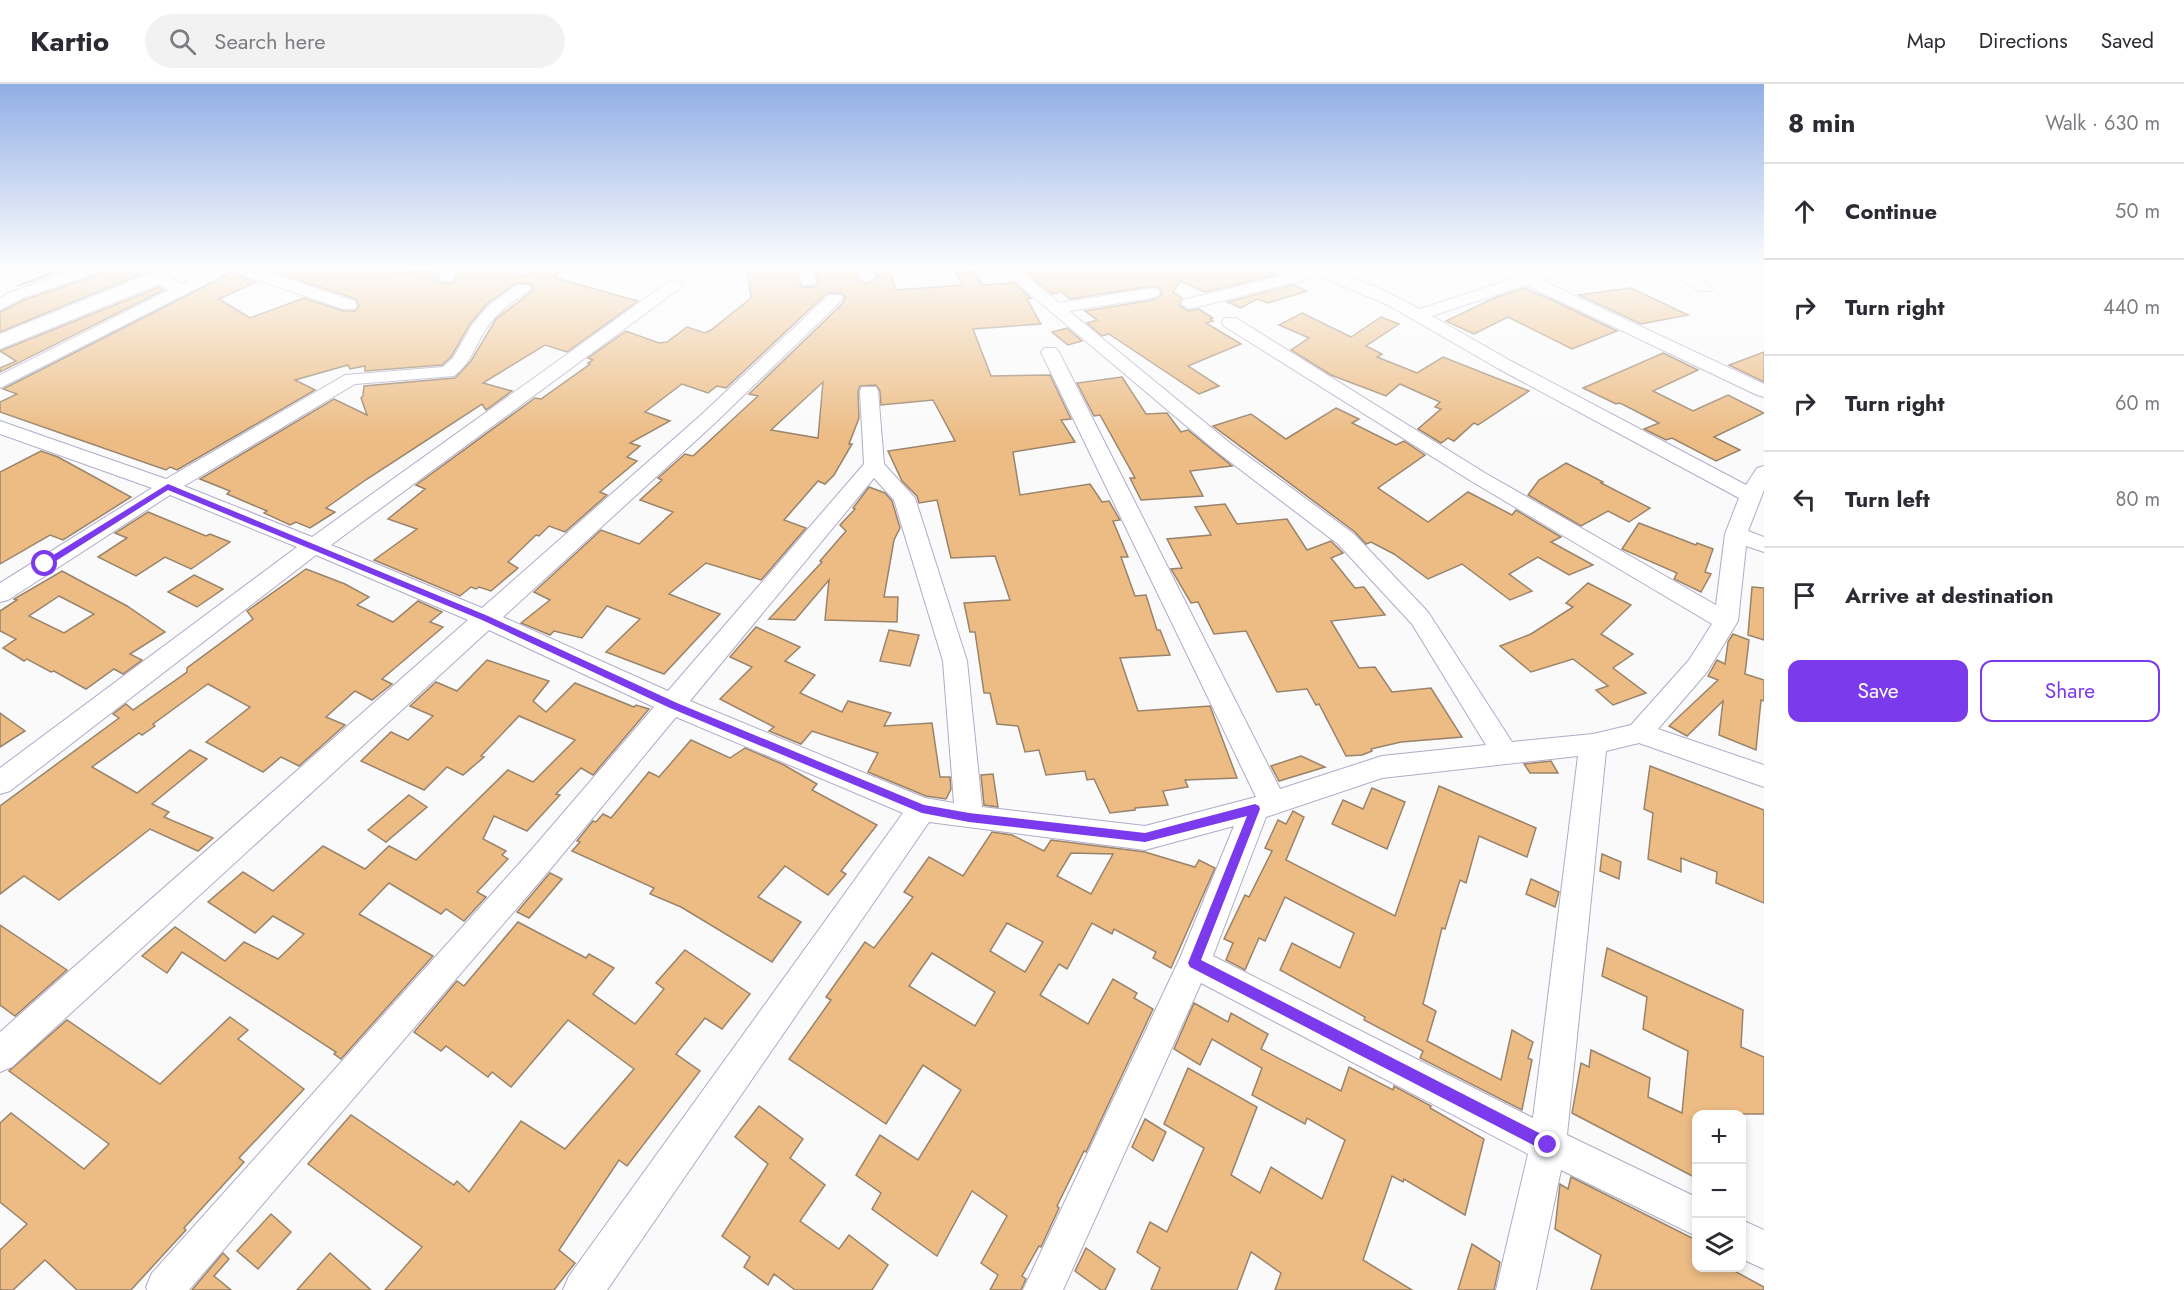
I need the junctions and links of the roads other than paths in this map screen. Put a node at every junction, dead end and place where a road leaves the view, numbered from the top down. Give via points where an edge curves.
1 (46, 323) edge
2 (116, 323) edge
3 (483, 323) edge
4 (621, 323) edge
5 (809, 323) edge
6 (1075, 323) edge
7 (1232, 323) edge
8 (1432, 323) edge
9 (1620, 323) edge
10 (0, 342) edge
11 (1050, 352) dead end
12 (0, 382) edge
13 (869, 391) dead end
14 (1764, 391) edge
15 (0, 427) edge
16 (874, 465) junction
17 (1764, 472) edge
18 (168, 487) junction
19 (1750, 495) junction
20 (1736, 534) junction
21 (1764, 545) edge
22 (314, 546) junction
23 (0, 594) edge
24 (485, 618) junction
25 (1726, 621) junction
26 (673, 705) junction
27 (1639, 733) junction
28 (1593, 744) junction
29 (1506, 755) junction
30 (1764, 776) edge
31 (0, 783) edge
32 (1263, 805) junction
33 (922, 809) junction
34 (969, 817) junction
35 (1194, 963) junction
36 (0, 1055) edge
37 (1548, 1145) junction
38 (1692, 1215) edge
39 (1746, 1241) edge
40 (1764, 1250) edge
41 (166, 1287) dead end
42 (583, 1290) edge
43 (1043, 1290) edge
44 (1516, 1290) edge

1 - 10 main road
2 - 12 street
3 - 18 street via 459,365 448,372 351,379
4 - 22 street
5 - 24 street
6 - 29 street via 1223,447 1346,539 1420,618
7 - 25 street via 1478,477
8 - 19 street
9 - 14 street
11 - 32 street
13 - 16 street
15 - 18 street
16 - 26 street
16 - 34 street via 904,498 955,661
17 - 19 street
18 - 22 street
18 - 23 street
19 - 20 street
20 - 21 street
20 - 25 street
22 - 24 street
22 - 31 street
24 - 26 street
24 - 36 street
25 - 27 street via 1698,666
26 - 33 street
26 - 41 street
27 - 28 street
27 - 30 street
28 - 29 street
28 - 37 street
29 - 32 street via 1382,767
32 - 34 street via 1145,838
32 - 35 street
33 - 34 street
33 - 42 street
35 - 37 street
35 - 43 street
37 - 38 street
37 - 44 street
39 - 40 street

